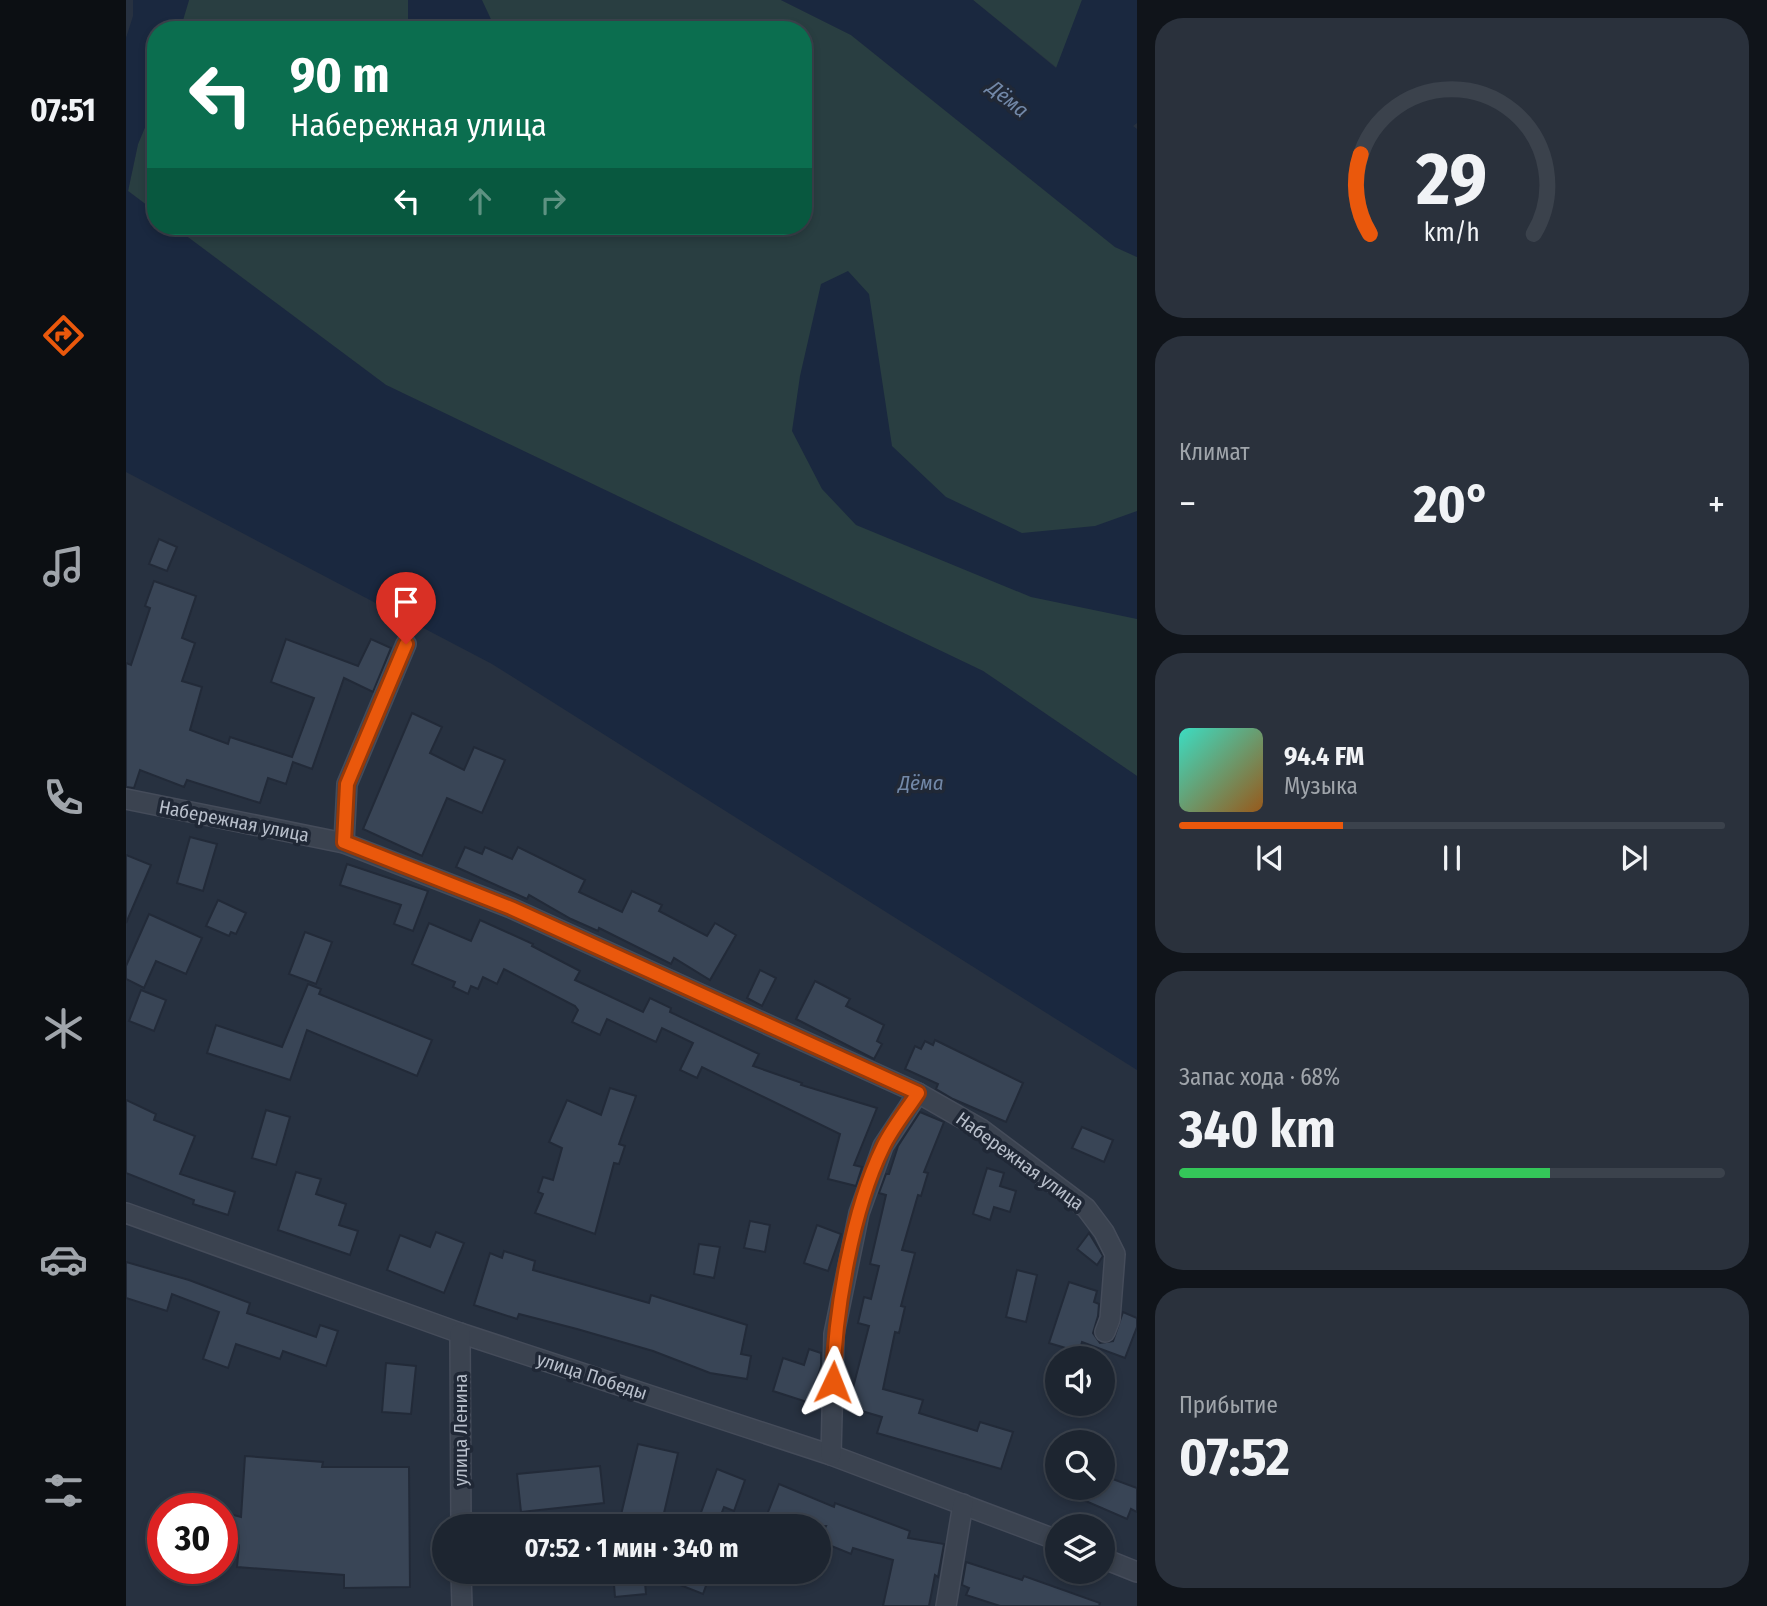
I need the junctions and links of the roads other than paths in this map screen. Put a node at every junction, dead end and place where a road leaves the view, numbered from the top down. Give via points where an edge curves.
1 (406, 644) dead end
2 (126, 799) edge
3 (344, 842) junction
4 (918, 1093) junction
5 (126, 1213) edge
6 (1105, 1332) dead end
7 (460, 1333) junction
8 (831, 1455) junction
9 (963, 1504) junction
10 (461, 1514) edge
11 (1045, 1535) edge
12 (1115, 1563) edge
13 (1137, 1572) edge
14 (461, 1584) edge
15 (462, 1606) edge
16 (946, 1606) edge

1 - 3 street via 347,784
2 - 3 street, Набережная улица
3 - 4 street, Набережная улица via 511,908
4 - 6 street, Набережная улица via 981,1129 1086,1208 1115,1254
4 - 8 street via 883,1146 859,1213 834,1334
5 - 7 street, улица Победы
7 - 8 street, улица Победы
7 - 10 street, улица Ленина
8 - 9 street, улица Победы
9 - 11 street, улица Победы
9 - 16 street
12 - 13 street
14 - 15 street

